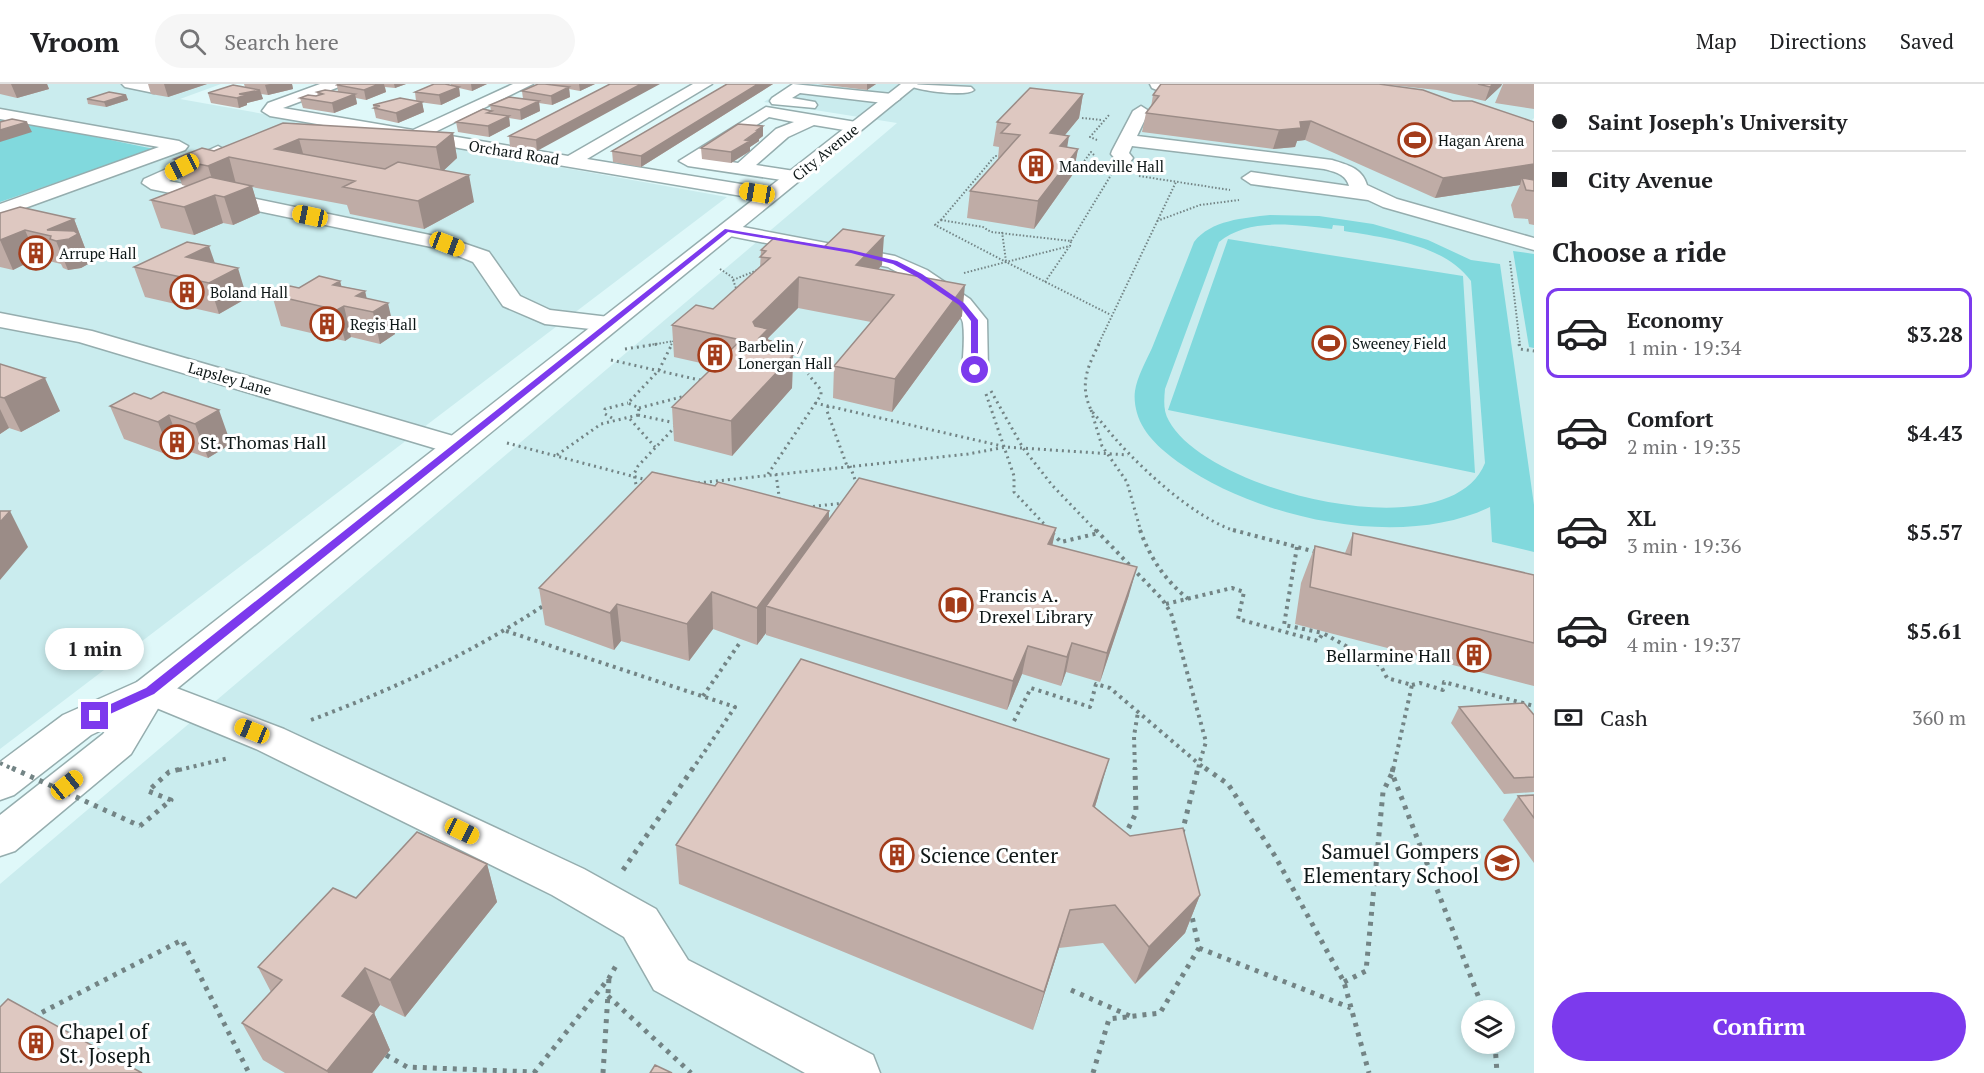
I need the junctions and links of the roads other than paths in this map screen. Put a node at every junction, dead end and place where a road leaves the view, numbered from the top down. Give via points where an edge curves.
1 (130, 84) edge
2 (167, 84) edge
3 (334, 84) edge
4 (525, 84) edge
5 (704, 84) edge
6 (910, 84) edge
7 (915, 84) edge
8 (800, 86) edge
9 (966, 90) dead end
10 (892, 99) junction
11 (1141, 111) dead end
12 (873, 113) junction
13 (0, 114) edge
14 (301, 117) junction
15 (812, 120) junction
16 (745, 125) junction
17 (856, 128) junction
18 (272, 129) edge
19 (782, 133) junction
20 (514, 135) edge
21 (414, 136) junction
22 (1126, 140) junction
23 (234, 145) edge
24 (489, 147) junction
25 (571, 161) junction
26 (742, 168) junction
27 (1137, 169) road end
28 (795, 176) junction
29 (1230, 182) road end
30 (1369, 194) junction
31 (771, 195) junction
32 (0, 211) edge
33 (727, 230) junction
34 (1534, 244) edge
35 (0, 320) edge
36 (609, 324) junction
37 (980, 377) road end
38 (466, 438) junction
39 (150, 691) junction
40 (0, 784) edge
41 (0, 839) edge
42 (855, 1073) edge

1 - 2 main road via 154,88
3 - 14 main road, Orchard Road via 270,111
4 - 21 main road
5 - 25 main road
6 - 10 main road, City Avenue
7 - 9 main road
8 - 10 main road
8 - 12 main road via 778,101
10 - 12 main road, City Avenue
11 - 22 main road
12 - 17 main road, City Avenue
13 - 32 main road via 179,146
14 - 18 main road
14 - 21 main road, Orchard Road
15 - 16 main road via 766,112
15 - 17 main road
15 - 19 main road
16 - 19 main road via 764,119 782,122
16 - 26 main road via 688,160
17 - 28 main road, City Avenue
19 - 26 main road
20 - 24 main road
21 - 24 main road, Orchard Road
22 - 27 main road via 1120,154
22 - 30 main road via 1326,164 1346,170 1356,178 1359,188
23 - 36 main road via 151,183 447,244 481,257 511,301 545,317
24 - 25 main road, Orchard Road
25 - 31 main road, Orchard Road
26 - 28 main road
28 - 31 main road, City Avenue
29 - 30 main road
30 - 34 main road
31 - 33 main road, City Avenue
33 - 36 main road, City Avenue
33 - 37 main road via 895,262 917,282 962,304 975,320
35 - 38 main road, Lapsley Lane via 83,336
36 - 38 main road, City Avenue
38 - 39 main road, City Avenue
39 - 40 main road, City Avenue via 77,725
39 - 41 main road, City Avenue via 117,744
39 - 42 main road via 270,739 568,882 640,923 671,975

